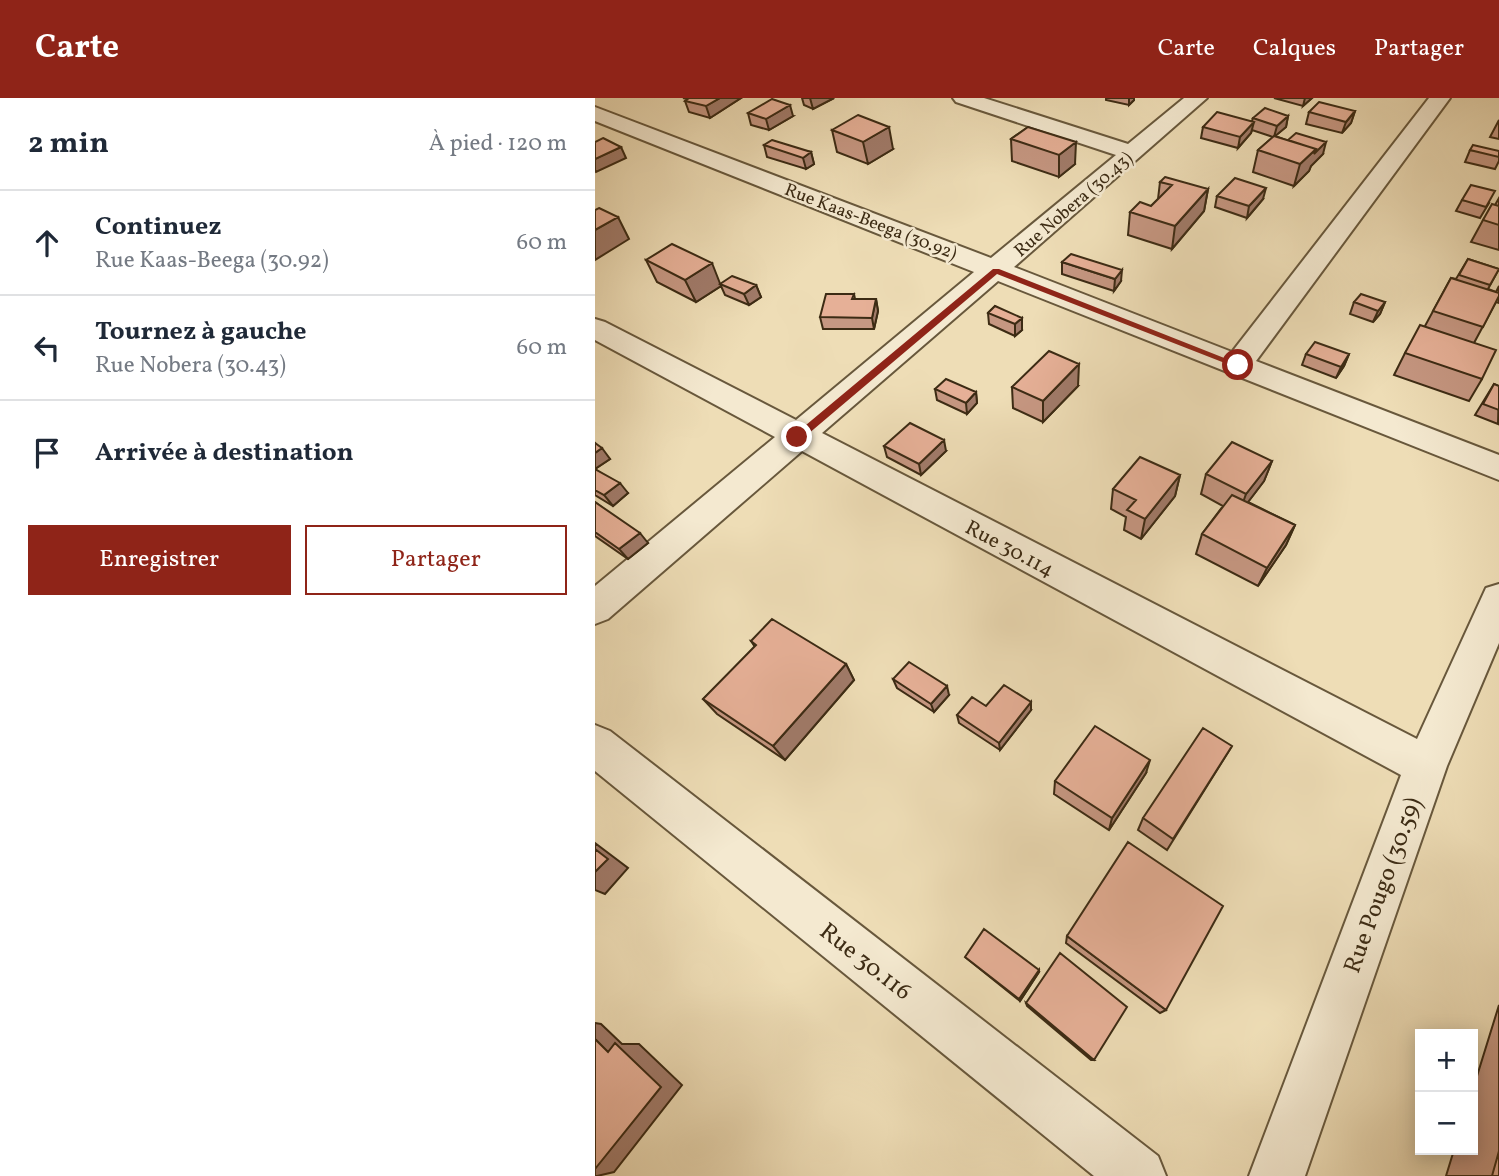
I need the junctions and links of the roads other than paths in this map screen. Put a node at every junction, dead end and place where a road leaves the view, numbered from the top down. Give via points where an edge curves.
1 (963, 98) edge
2 (1197, 98) edge
3 (1440, 98) edge
4 (595, 113) edge
5 (1133, 153) junction
6 (996, 270) junction
7 (595, 328) edge
8 (1238, 365) junction
9 (797, 437) junction
10 (1499, 468) edge
11 (1499, 598) edge
12 (595, 608) edge
13 (595, 745) edge
14 (1426, 766) junction
15 (1138, 1176) edge
16 (1277, 1176) edge

1 - 5 street
2 - 5 street, Rue Nobera (30.43)
3 - 8 street
4 - 6 street, Rue Kaas-Beega (30.92)
5 - 6 street, Rue Nobera (30.43)
6 - 8 street, Rue Kaas-Beega (30.92)
6 - 9 street, Rue Nobera (30.43)
7 - 9 street, Rue 30.114
8 - 10 street, Rue Kaas-Beega (30.92)
9 - 12 street, Rue Nobera (30.43)
9 - 14 street, Rue 30.114
11 - 14 street, Rue Pougo (30.59)
13 - 15 street, Rue 30.116
14 - 16 street, Rue Pougo (30.59)

